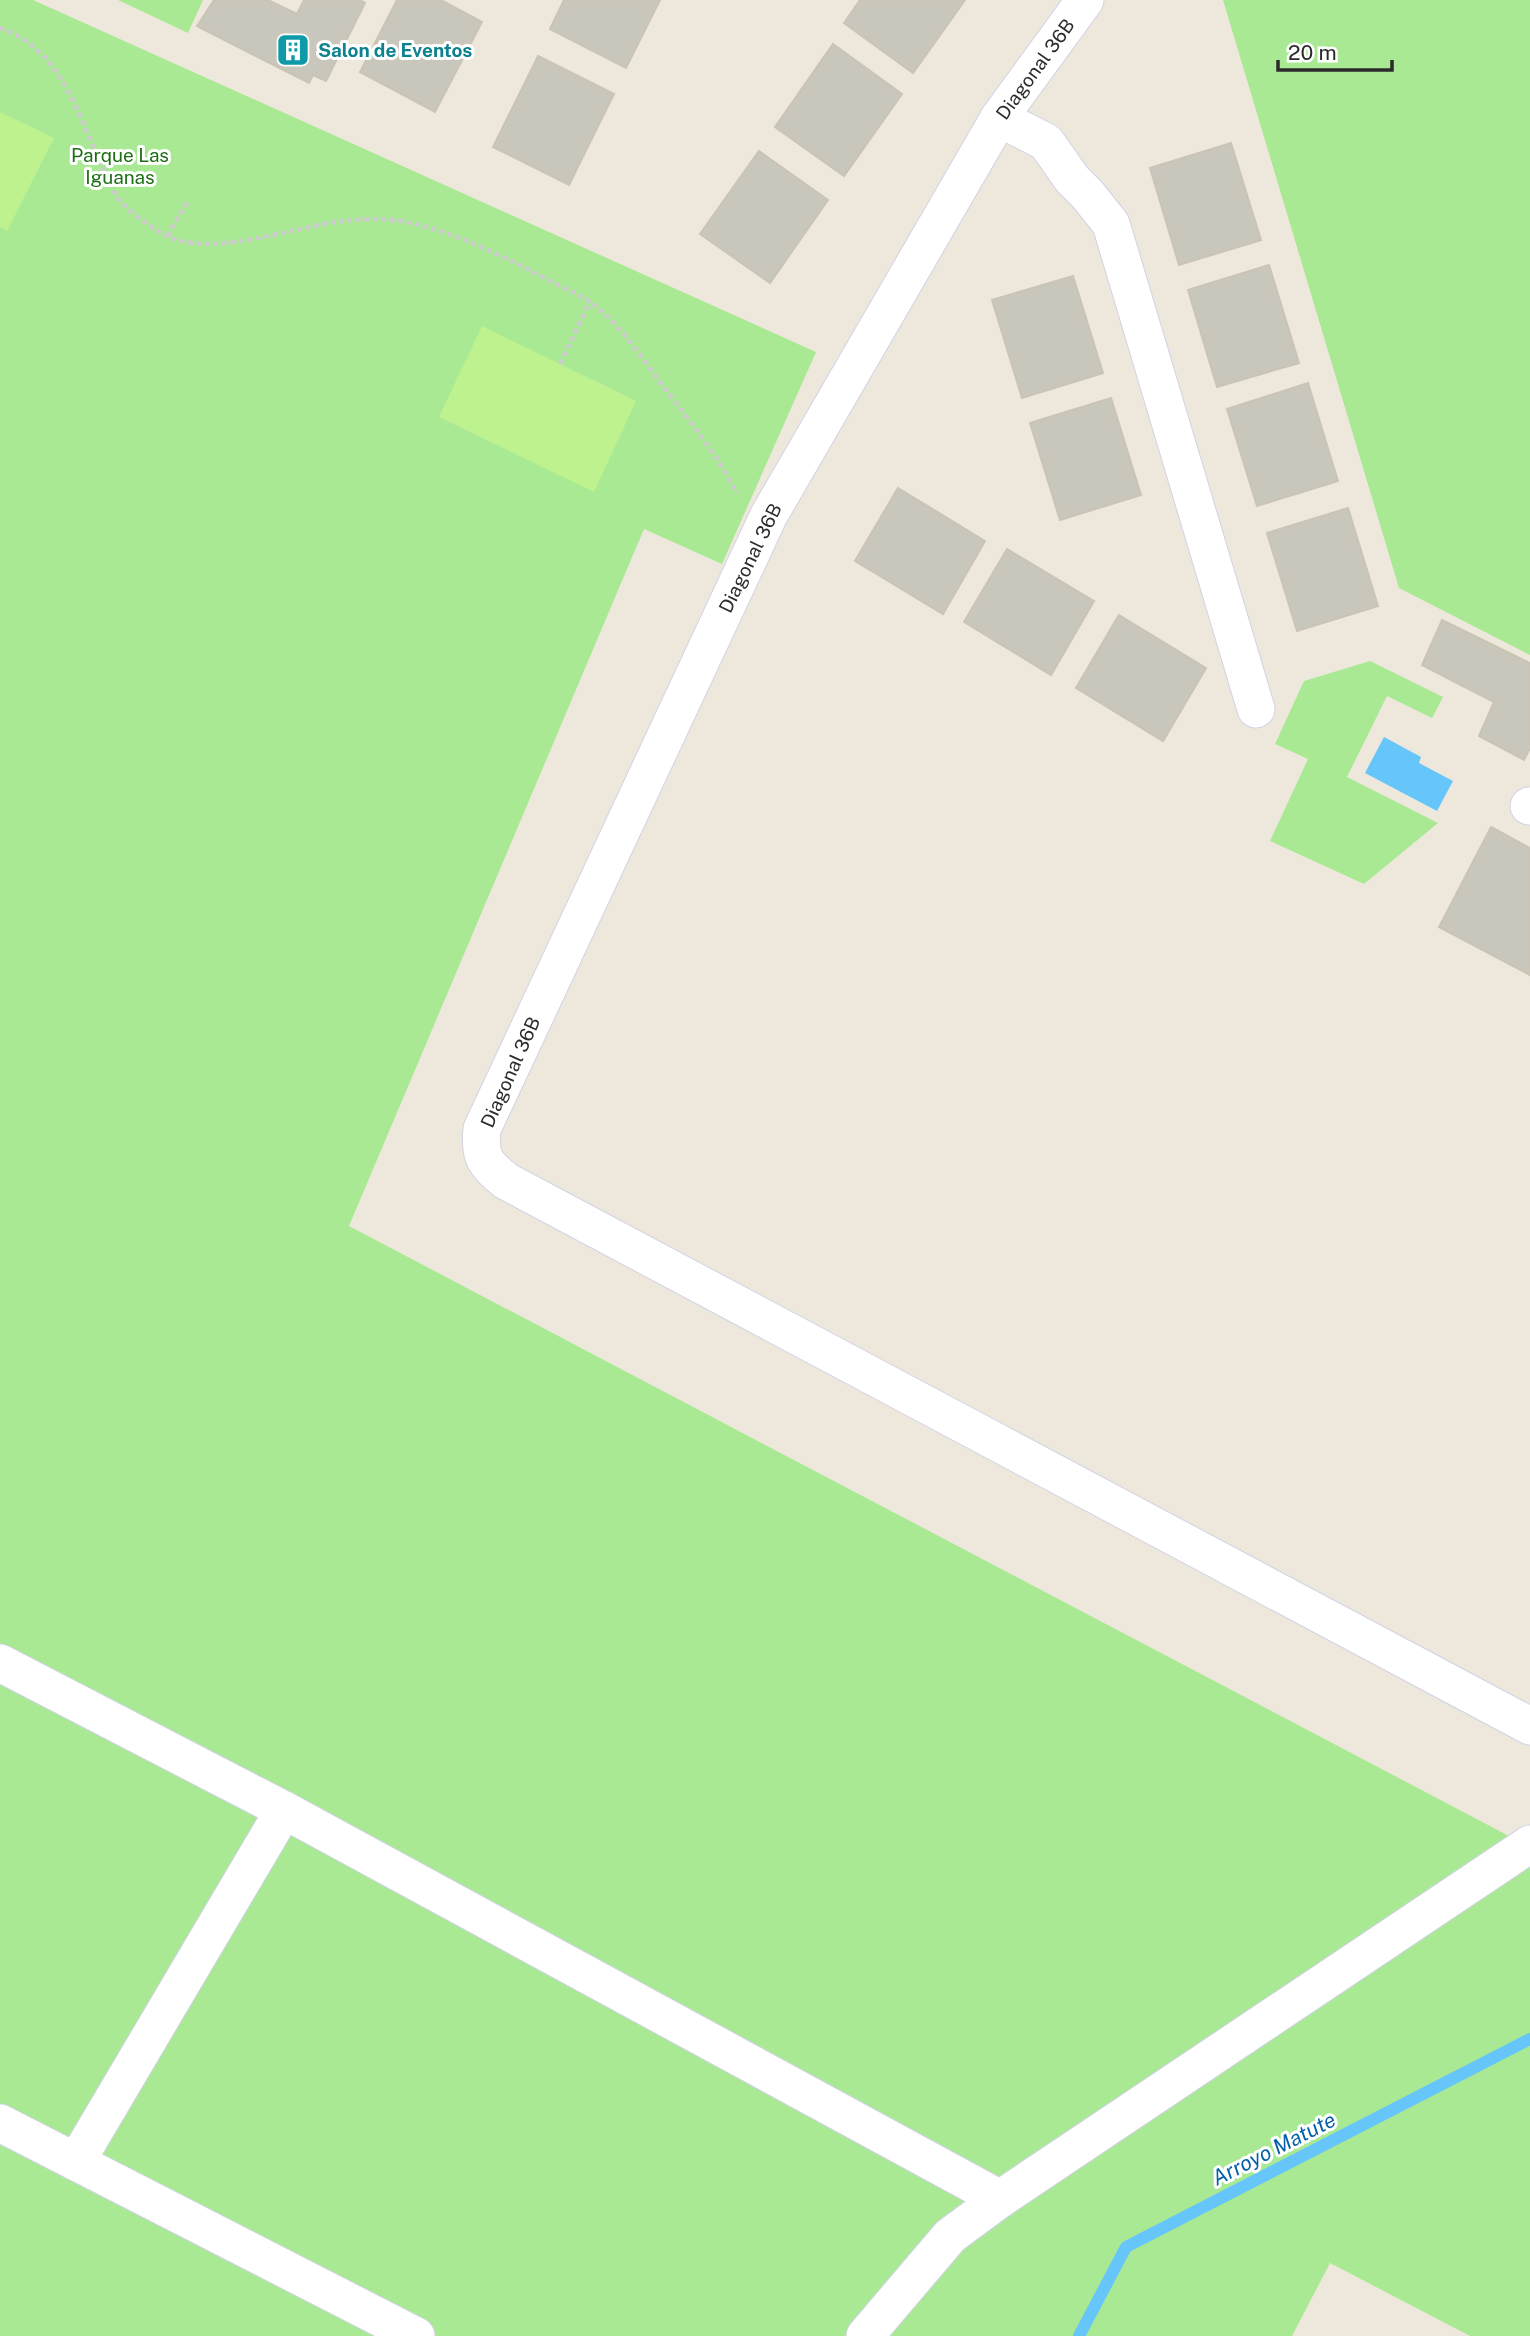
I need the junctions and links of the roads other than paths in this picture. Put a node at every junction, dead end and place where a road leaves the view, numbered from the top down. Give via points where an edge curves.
1 (1085, 0) edge
2 (999, 118) junction
3 (1256, 709) dead end
4 (0, 1663) edge
5 (1530, 1726) edge
6 (284, 1810) junction
7 (1530, 1844) edge
8 (0, 2123) edge
9 (76, 2162) junction
10 (1000, 2199) junction
11 (416, 2336) edge
12 (865, 2336) edge

1 - 2 street, Diagonal 36B
2 - 3 street via 1046,142 1111,224
2 - 5 street, Diagonal 36B via 769,515 482,1129 480,1150 490,1168 506,1181
4 - 6 street
6 - 9 street
6 - 10 street
7 - 10 street
8 - 9 street
9 - 11 street
10 - 12 street via 950,2236

